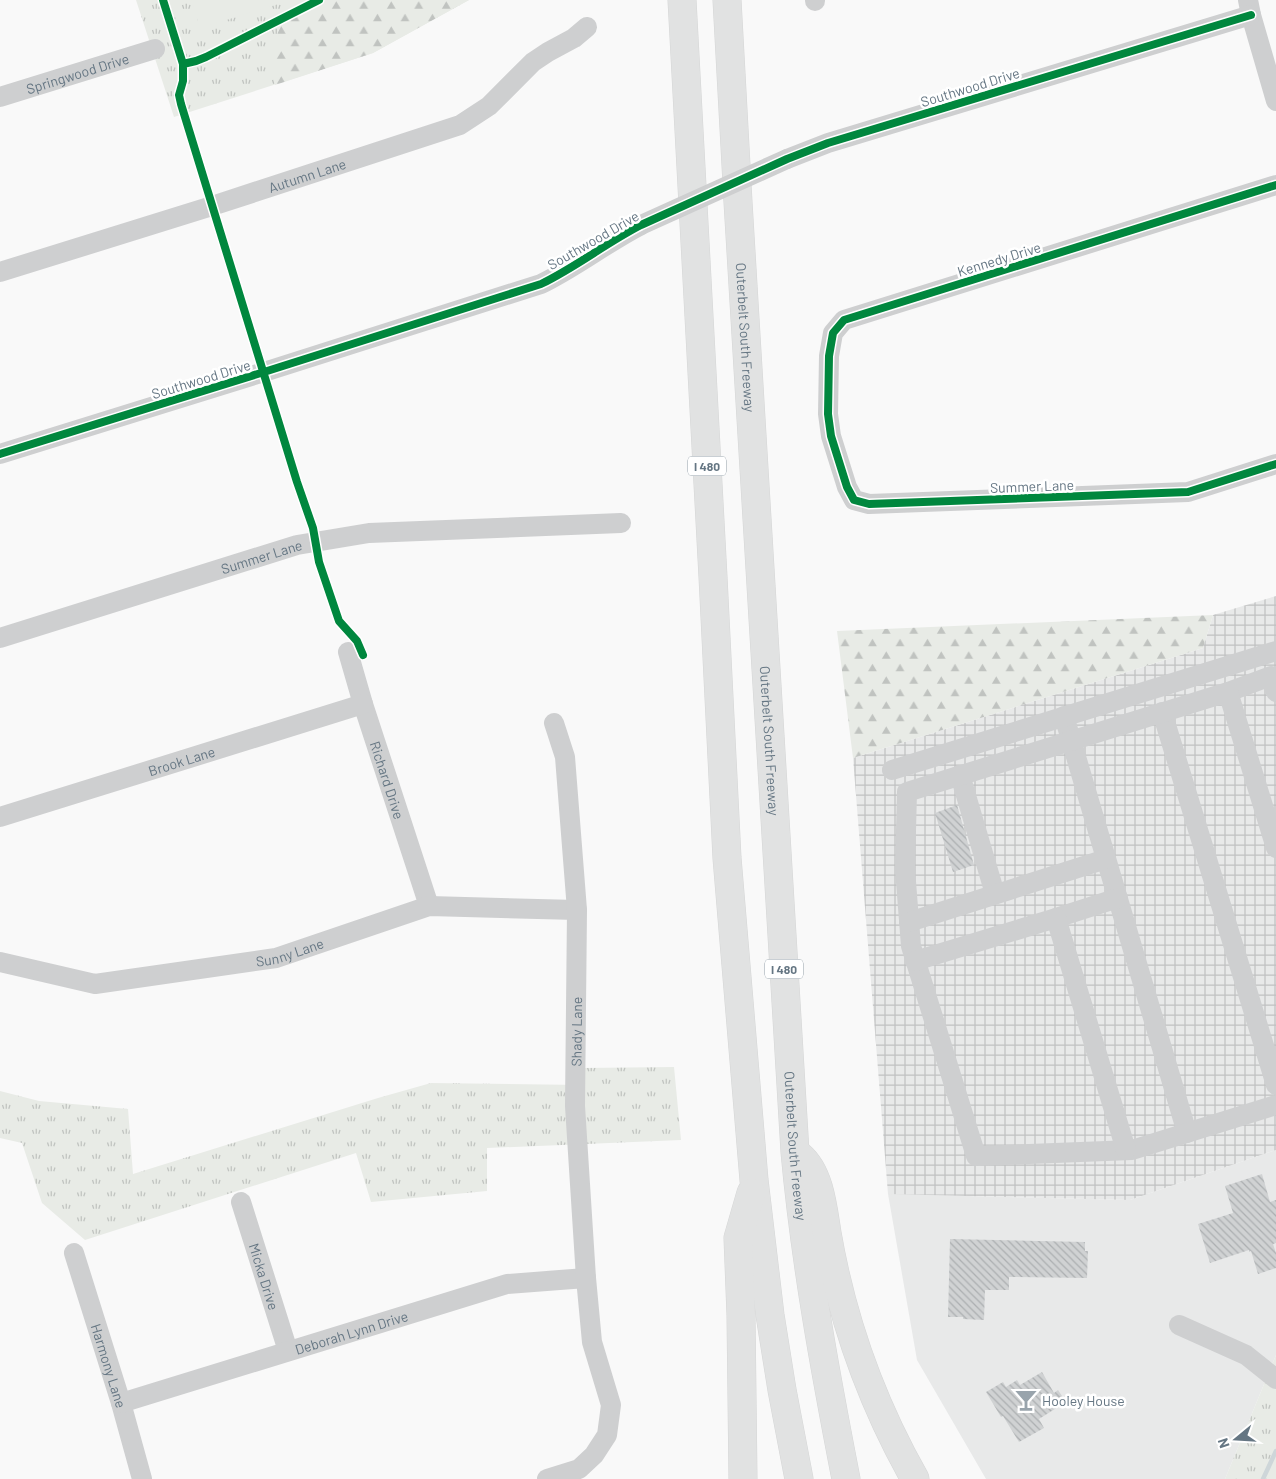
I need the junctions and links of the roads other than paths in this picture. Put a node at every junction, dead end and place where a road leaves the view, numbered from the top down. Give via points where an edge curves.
1 (682, 0) edge
2 (727, 0) edge
3 (1249, 7) edge
4 (587, 27) dead end
5 (150, 51) dead end
6 (0, 97) edge
7 (1276, 101) edge
8 (1276, 186) edge
9 (0, 272) edge
10 (831, 436) joint
11 (0, 454) edge
12 (1276, 464) edge
13 (621, 523) dead end
14 (0, 638) edge
15 (1276, 651) edge
16 (348, 652) dead end
17 (1274, 681) edge
18 (1228, 692) junction
19 (363, 704) junction
20 (1162, 712) junction
21 (1064, 716) junction
22 (554, 723) dead end
23 (1071, 740) junction
24 (892, 770) dead end
25 (960, 775) junction
26 (0, 817) edge
27 (1276, 848) edge
28 (1106, 860) junction
29 (995, 894) junction
30 (1118, 898) junction
31 (429, 906) junction
32 (577, 910) junction
33 (1056, 918) junction
34 (909, 922) junction
35 (915, 960) junction
36 (0, 962) edge
37 (1276, 1085) edge
38 (1276, 1105) edge
39 (1187, 1133) junction
40 (1126, 1150) junction
41 (795, 1152) junction
42 (754, 1180) junction
43 (241, 1202) dead end
44 (74, 1253) dead end
45 (586, 1278) junction
46 (1179, 1325) dead end
47 (288, 1351) junction
48 (1275, 1378) edge
49 (121, 1403) junction
50 (142, 1479) edge
51 (547, 1479) edge
52 (743, 1479) edge
53 (799, 1479) edge
54 (846, 1479) edge
55 (915, 1479) edge

1 - 42 highway, I 480 via 727,858
2 - 41 highway, Outerbelt South Freeway / I 480
3 - 7 street
3 - 11 street, Southwood Drive, bridge via 828,143 641,225 541,284
4 - 9 street, Autumn Lane via 533,62 490,106 460,125
5 - 6 street, Springwood Drive
8 - 10 street, Kennedy Drive via 844,320 833,332 829,356
10 - 12 street, Summer Lane via 854,500 868,504 1188,492
13 - 14 street, Summer Lane via 369,533 297,545
15 - 21 street
16 - 19 street, Richard Drive
17 - 18 street
18 - 20 street
18 - 27 street
19 - 26 street, Brook Lane
19 - 31 street, Richard Drive
20 - 23 street
20 - 37 street
21 - 23 street
21 - 24 street
22 - 32 street, Shady Lane via 565,757
23 - 25 street
23 - 28 street
25 - 29 street
25 - 34 street via 907,792 905,869
28 - 29 street
28 - 30 street
29 - 34 street
30 - 33 street
30 - 39 street
31 - 32 street, Sunny Lane
31 - 36 street, Sunny Lane via 276,958 95,984
32 - 45 street, Shady Lane via 575,1106
33 - 35 street
33 - 40 street
34 - 35 street
35 - 40 street via 976,1156
38 - 39 street
39 - 40 street
41 - 54 highway, Outerbelt South Freeway / I 480 via 806,1253
41 - 55 highway via 814,1174 836,1282 861,1364 891,1434
42 - 52 highway via 738,1238
42 - 53 highway, I 480 via 770,1315
43 - 47 street, Micka Drive
44 - 49 street, Harmony Lane
45 - 47 street, Deborah Lynn Drive via 507,1284
45 - 51 street, Shady Lane via 592,1342 611,1405 607,1435 594,1455 579,1469
46 - 48 street via 1246,1355
47 - 49 street, Deborah Lynn Drive
49 - 50 street, Harmony Lane

